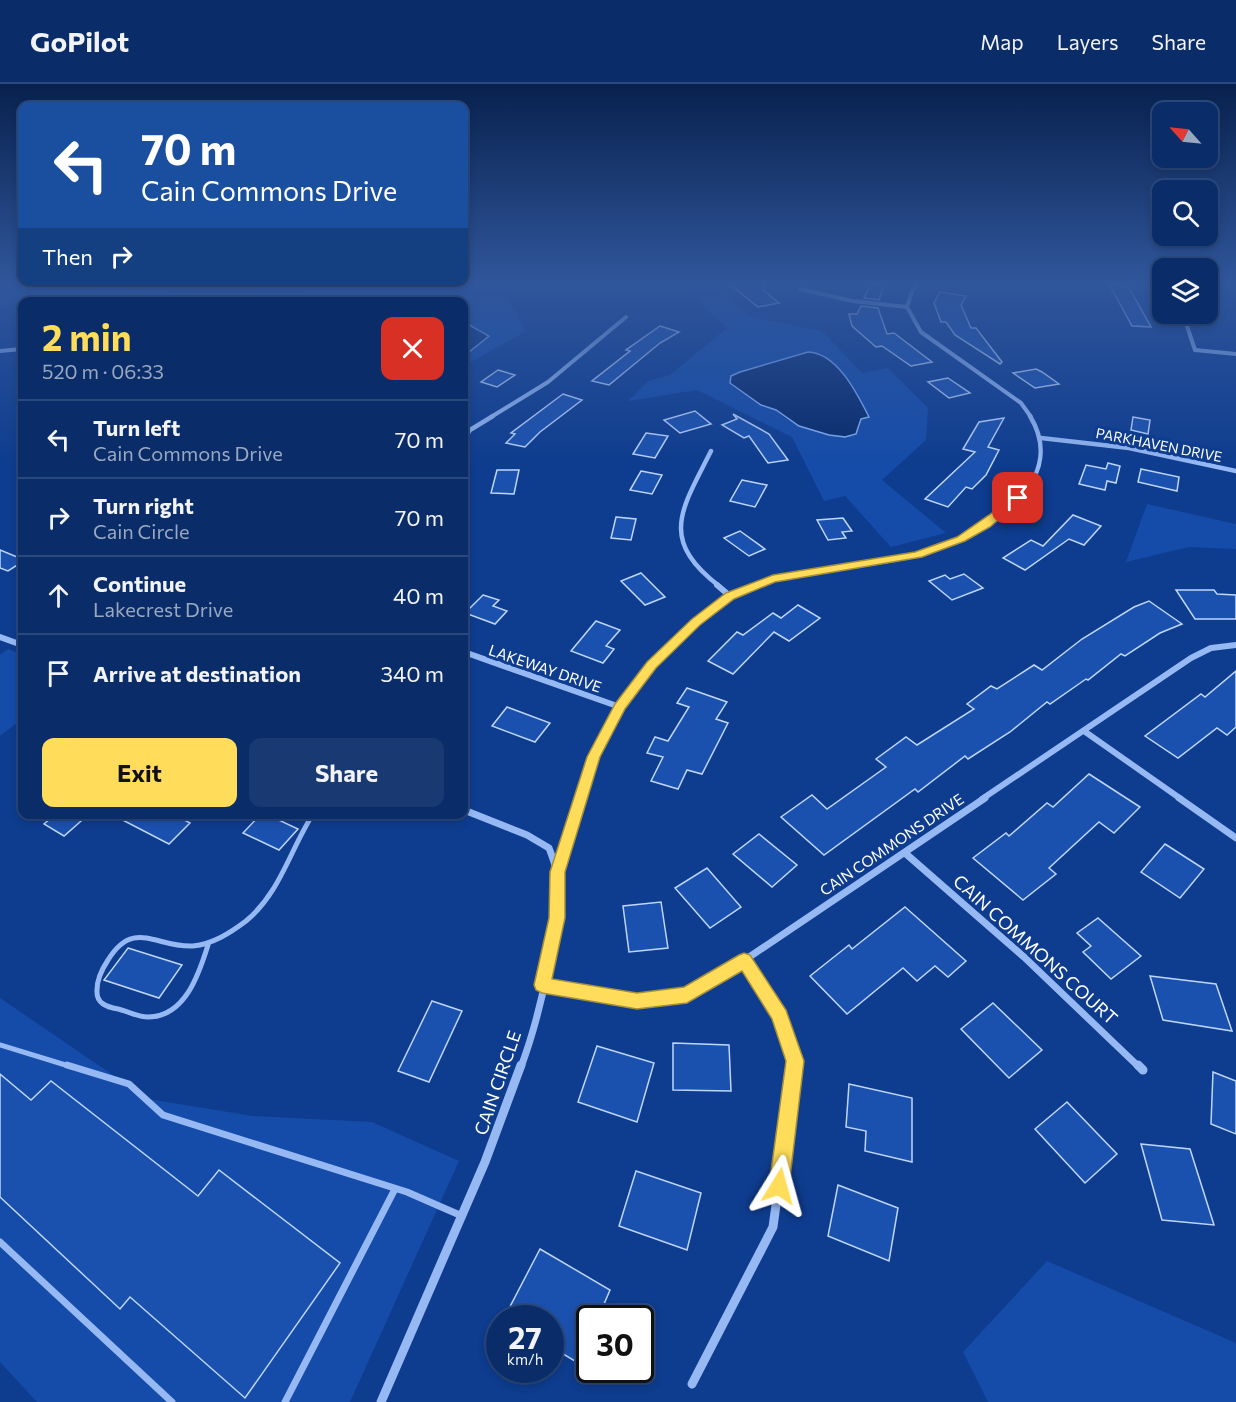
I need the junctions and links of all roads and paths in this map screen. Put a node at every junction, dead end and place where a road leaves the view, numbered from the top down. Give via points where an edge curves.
1 (596, 344) edge
2 (937, 344) edge
3 (1193, 344) edge
4 (18, 349) edge
5 (0, 351) edge
6 (1236, 354) edge
7 (468, 435) edge
8 (1041, 438) junction
9 (711, 451) dead end
10 (1236, 471) edge
11 (730, 596) junction
12 (0, 637) edge
13 (18, 644) edge
14 (1236, 645) edge
15 (468, 653) edge
16 (620, 707) junction
17 (1084, 731) junction
18 (468, 812) edge
19 (310, 819) edge
20 (1236, 838) edge
21 (905, 853) junction
22 (557, 872) junction
23 (208, 945) junction
24 (744, 960) junction
25 (542, 985) junction
26 (0, 1045) edge
27 (1143, 1071) dead end
28 (395, 1189) junction
29 (462, 1215) junction
30 (0, 1242) edge
31 (692, 1384) dead end
32 (172, 1402) edge
33 (285, 1402) edge
34 (381, 1402) edge

1 - 7 street via 548,382
2 - 8 street via 1022,403
3 - 6 street via 1195,350
4 - 5 street
8 - 10 street, PARKHAVEN DRIVE via 1129,448
8 - 11 street via 1041,465 1030,484 986,524 961,539 918,555 773,579
9 - 11 street via 681,514 679,533 683,550 695,566
11 - 16 street via 651,665
12 - 13 street
14 - 17 street, CAIN COMMONS DRIVE via 1211,648 1191,658
15 - 16 street, LAKEWAY DRIVE
16 - 22 street via 594,757
17 - 20 street
17 - 21 street, CAIN COMMONS DRIVE
18 - 22 street, CAIN CIRCLE via 549,848
19 - 23 lane via 282,880 270,896 256,911
21 - 24 street, CAIN COMMONS DRIVE
21 - 27 street, CAIN COMMONS COURT via 1024,957
22 - 25 street, CAIN CIRCLE via 557,918
23 - 23 lane via 184,948 131,937 122,942 104,967 95,986 96,997 102,1005 148,1017 173,1009 197,979
24 - 25 street, CAIN COMMONS DRIVE via 687,995 637,1001
24 - 31 street via 780,1016 795,1061 788,1125 772,1227
25 - 29 street, CAIN CIRCLE via 530,1042
26 - 28 lane via 129,1084 163,1115
28 - 29 lane
28 - 33 lane
29 - 34 street, CAIN CIRCLE
30 - 32 lane

